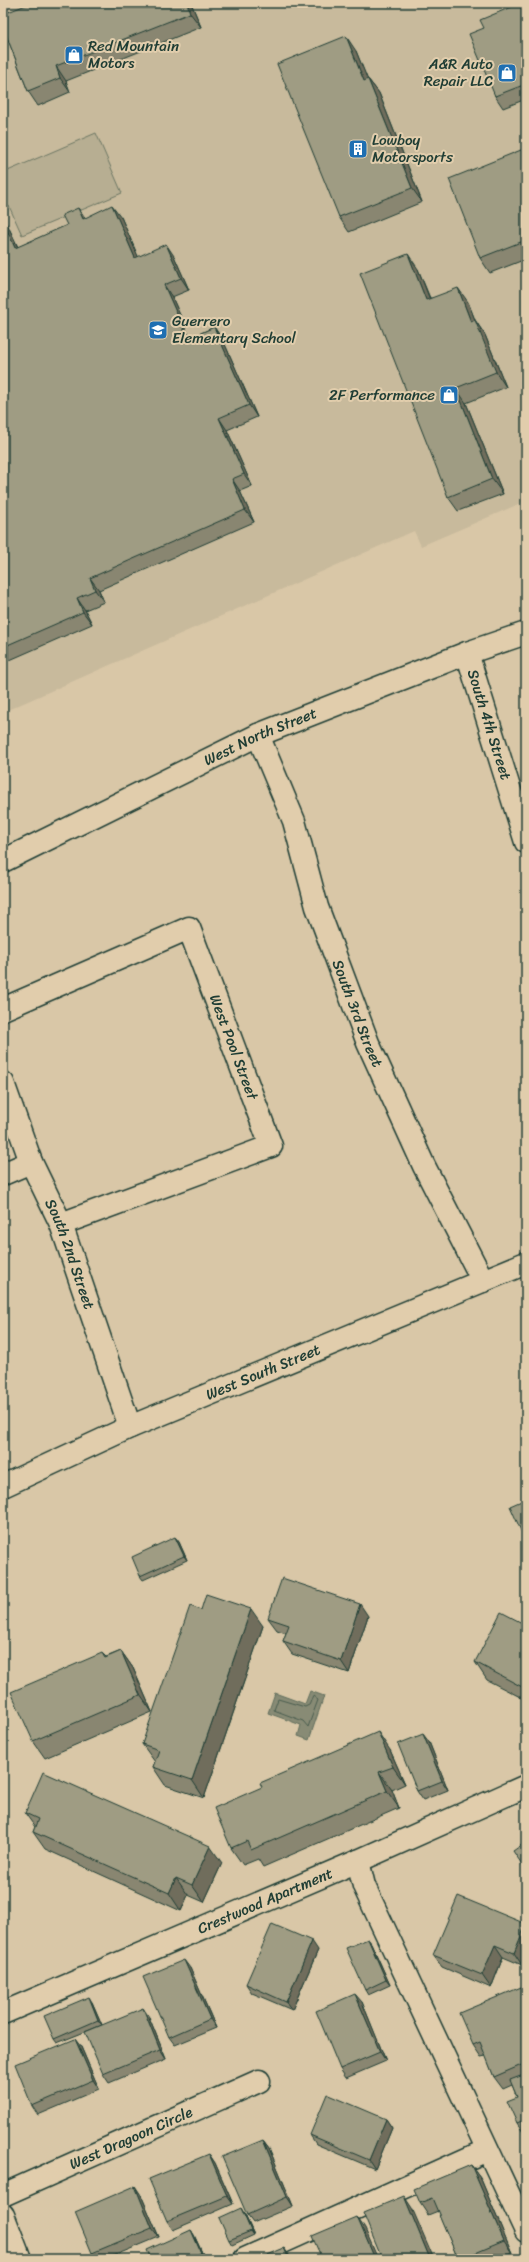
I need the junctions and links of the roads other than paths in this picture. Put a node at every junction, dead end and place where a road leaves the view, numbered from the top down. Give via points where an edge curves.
1 (526, 633) edge
2 (467, 653) junction
3 (258, 734) junction
4 (526, 842) edge
5 (3, 861) edge
6 (3, 1010) edge
7 (3, 1083) edge
8 (31, 1162) junction
9 (3, 1174) edge
10 (61, 1224) junction
11 (526, 1263) edge
12 (483, 1281) junction
13 (130, 1427) junction
14 (3, 1486) edge
15 (526, 1786) edge
16 (358, 1861) junction
17 (3, 2013) edge
18 (259, 2081) dead end
19 (488, 2150) junction
20 (3, 2195) edge
21 (3, 2215) edge
22 (526, 2231) edge
23 (20, 2259) edge
24 (245, 2259) edge

1 - 2 street, West North Street
2 - 3 street, West North Street
2 - 4 street, South 4th Street
3 - 5 street, West North Street
3 - 12 street, South 3rd Street via 294,821 317,907 368,1043 424,1166
6 - 10 street, West Pool Street via 189,928 271,1146
7 - 8 street, South 2nd Street
8 - 9 street
8 - 10 street, South 2nd Street
10 - 13 street, South 2nd Street
11 - 12 street, West South Street
12 - 13 street, West South Street
13 - 14 street, West South Street
15 - 16 street, Crestwood Apartment
16 - 17 street, Crestwood Apartment
16 - 19 street via 364,1886
18 - 20 street, West Dragoon Circle
19 - 22 street
19 - 24 street
21 - 23 street

